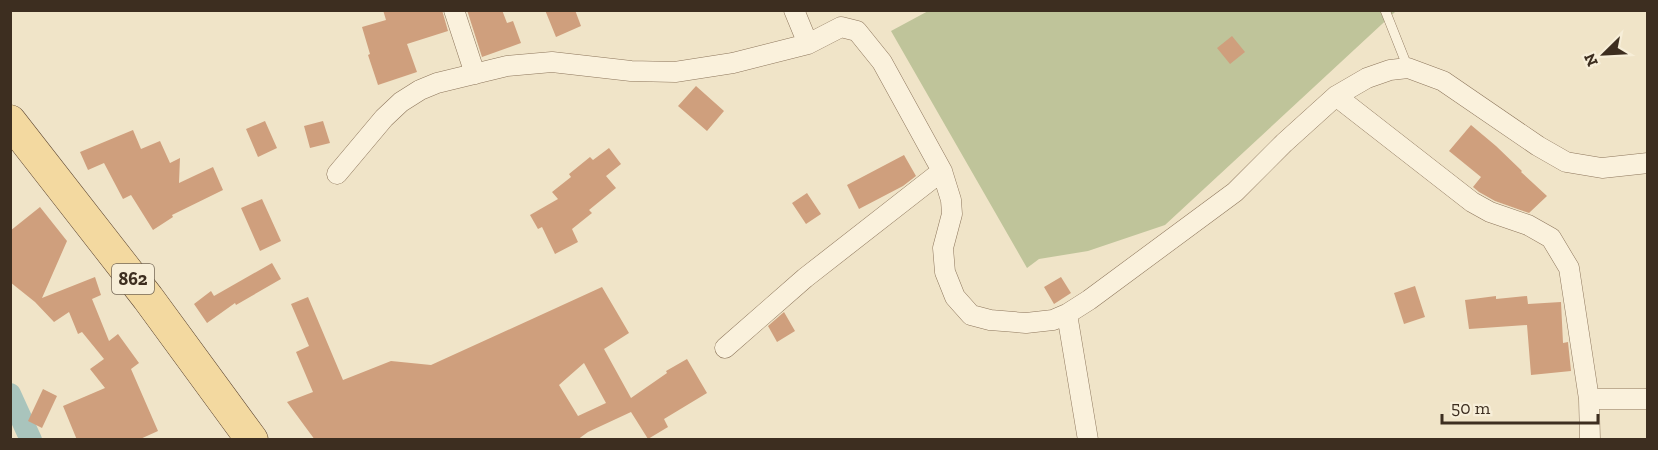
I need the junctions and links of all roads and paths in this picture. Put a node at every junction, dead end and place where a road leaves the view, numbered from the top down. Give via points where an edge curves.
1 (454, 10) edge
2 (794, 10) edge
3 (1385, 10) edge
4 (808, 44) junction
5 (1408, 68) junction
6 (475, 74) junction
7 (1336, 96) junction
8 (10, 121) edge
9 (1647, 163) edge
10 (942, 171) junction
11 (337, 174) dead end
12 (1067, 314) junction
13 (725, 348) dead end
14 (1589, 399) junction
15 (1647, 399) edge
16 (252, 440) edge
17 (1088, 440) edge
18 (1590, 440) edge

1 - 6 street
2 - 4 street
3 - 5 lane
4 - 6 street via 733,63 675,72 552,62
4 - 10 street via 841,27 857,31 882,62
5 - 7 street via 1367,78
5 - 9 street via 1443,81 1566,162 1602,168
6 - 11 street via 437,83 401,102
7 - 12 street via 1235,192
7 - 14 street via 1472,202 1551,238 1569,268
8 - 16 main road, 862
10 - 12 street via 952,214 944,248 945,272 955,297 971,315 990,320 1026,323
10 - 13 street via 805,278
12 - 17 street
14 - 15 street
14 - 18 street

